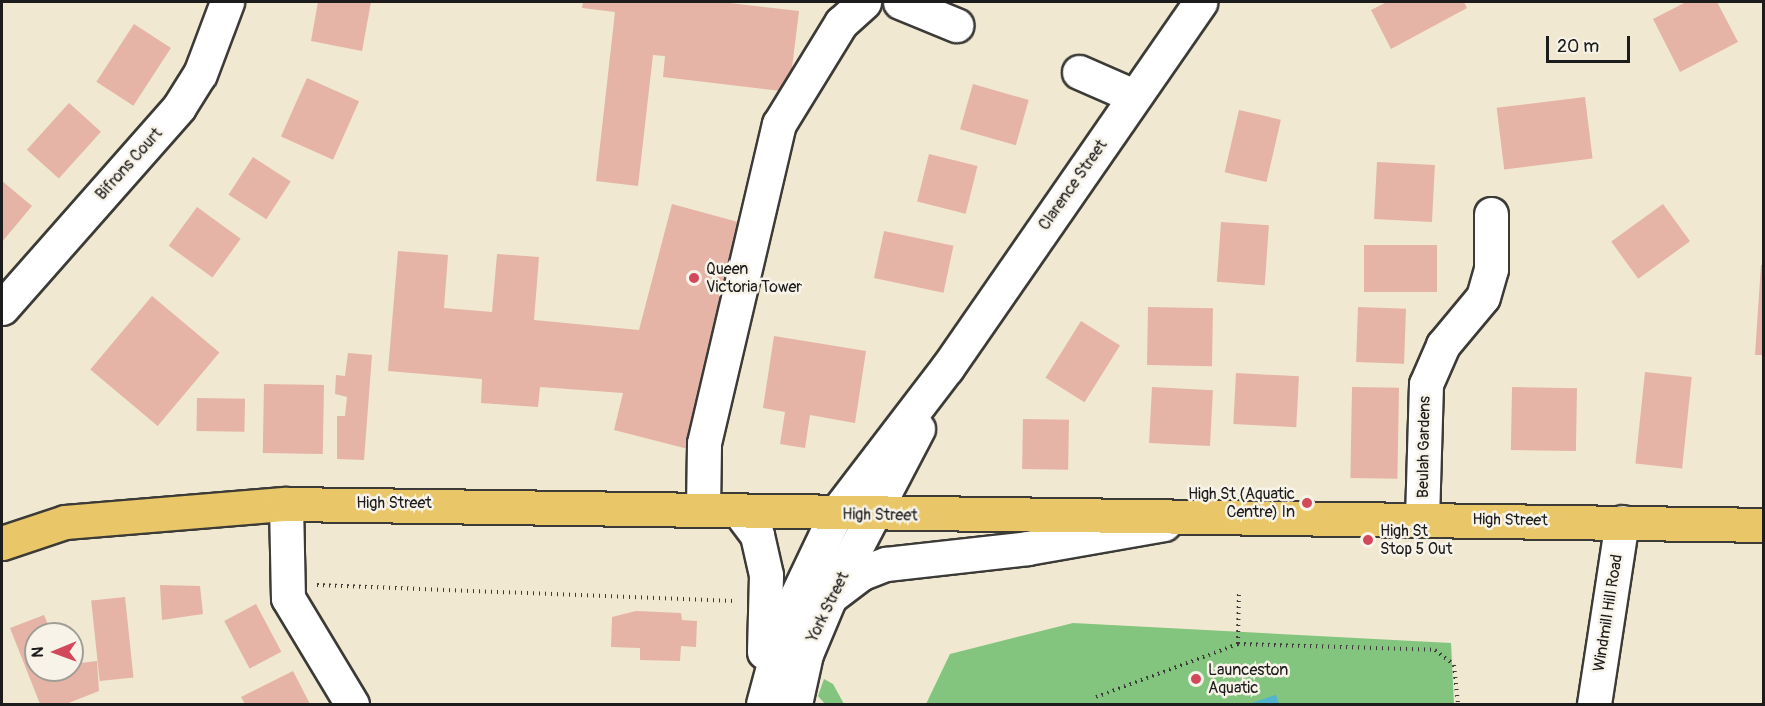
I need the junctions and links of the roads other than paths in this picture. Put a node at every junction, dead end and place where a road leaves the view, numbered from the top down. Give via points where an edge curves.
1 (227, 2) edge
2 (864, 2) edge
3 (900, 2) edge
4 (1200, 2) edge
5 (956, 25) dead end
6 (1079, 72) dead end
7 (1134, 96) junction
8 (1491, 214) dead end
9 (2, 308) edge
10 (947, 368) junction
11 (286, 504) junction
12 (703, 510) junction
13 (739, 511) junction
14 (836, 513) junction
15 (877, 515) junction
16 (1189, 519) junction
17 (1422, 519) junction
18 (1622, 522) junction
19 (1764, 525) edge
20 (3, 535) edge
21 (830, 597) junction
22 (352, 705) edge
23 (763, 705) edge
24 (795, 705) edge
25 (1594, 705) edge

1 - 9 street, Bifrons Court via 200,74 179,108
2 - 12 street via 841,23 779,124 704,443
3 - 5 street
4 - 7 street, Clarence Street
6 - 7 street
7 - 10 street, Clarence Street
8 - 17 street, Beulah Gardens via 1491,269 1483,297 1443,345 1426,384
10 - 14 street, Clarence Street
10 - 15 street, Clarence Street
11 - 12 main road, High Street
11 - 20 main road, High Street via 100,517
11 - 22 street via 286,583 292,612
12 - 13 main road, High Street
13 - 14 main road, High Street
13 - 23 street via 757,535 766,575
14 - 15 main road, High Street
14 - 23 street, York Street via 786,618
15 - 16 main road, High Street
15 - 21 street, York Street
16 - 17 main road, High Street
16 - 21 street via 1029,548 886,564 862,573
17 - 18 main road, High Street
18 - 19 main road, High Street
18 - 25 street, Windmill Hill Road
21 - 24 street, York Street via 806,654

